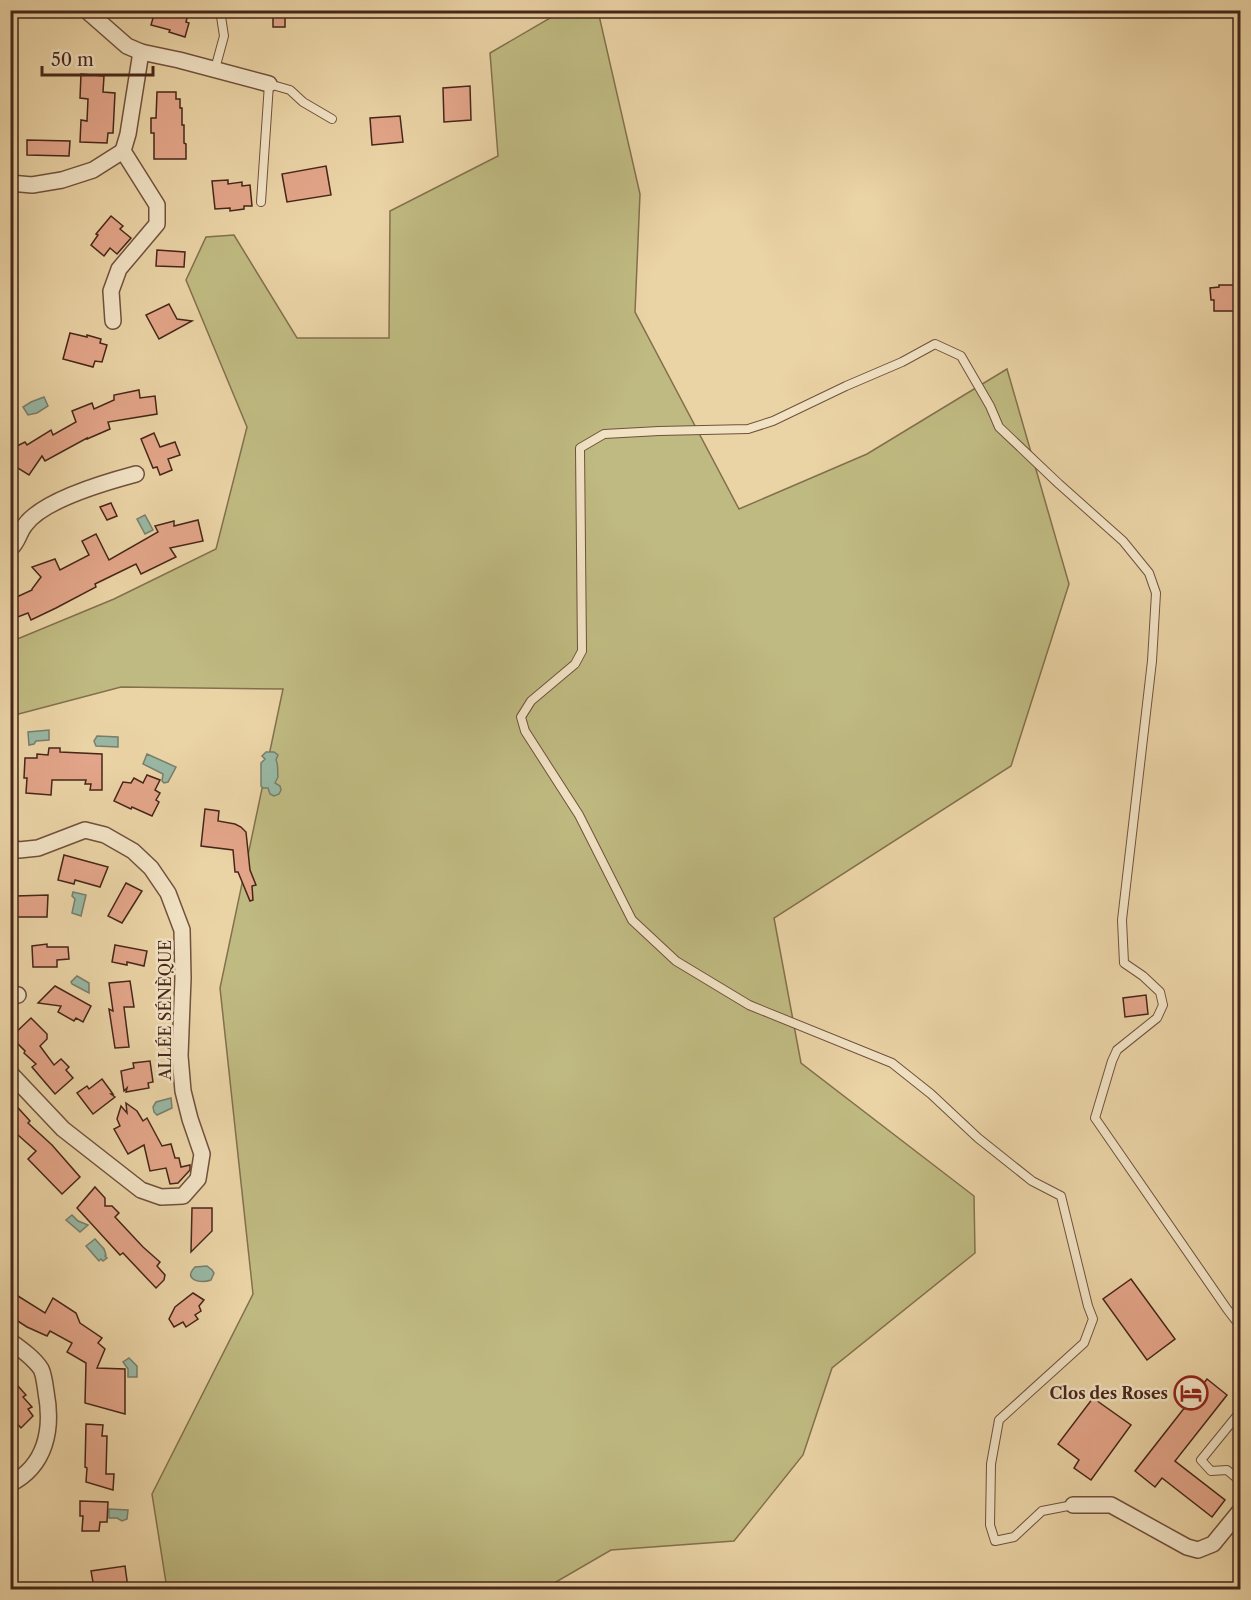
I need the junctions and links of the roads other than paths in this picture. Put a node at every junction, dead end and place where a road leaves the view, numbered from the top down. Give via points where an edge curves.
1 (86, 10) edge
2 (220, 10) edge
3 (141, 52) junction
4 (215, 69) junction
5 (269, 84) junction
6 (332, 119) dead end
7 (123, 151) junction
8 (10, 183) edge
9 (261, 202) dead end
10 (113, 321) dead end
11 (136, 474) dead end
12 (10, 549) edge
13 (10, 847) edge
14 (10, 1073) edge
15 (1240, 1326) edge
16 (10, 1341) edge
17 (1240, 1412) edge
18 (1240, 1481) edge
19 (10, 1484) edge
20 (1073, 1505) joint
21 (1240, 1511) edge

1 - 3 street via 127,46
2 - 4 lane via 224,36
3 - 4 street
3 - 7 street
4 - 5 street
5 - 6 lane via 290,90
5 - 9 lane
7 - 8 street via 93,170 62,180 32,185
7 - 10 street via 157,205 157,224 119,269 111,291
11 - 12 street via 68,496 37,514 24,525 17,543
13 - 14 street, ALLÉE SÉNÈQUE via 38,848 85,830 105,835 133,851 168,893 182,930 180,1056 183,1091 202,1154 198,1179 183,1196 161,1197 141,1190 63,1129
15 - 20 lane via 1095,1118 1117,1050 1156,1018 1163,1005 1160,992 1124,963 1122,920 1152,661 1156,592 1149,573 1123,541 999,428 961,356 935,344 748,429 604,434 580,448 582,651 575,664 531,701 521,717 525,731 579,815 632,920 676,961 749,1005 892,1063 1032,1181 1061,1196 1094,1320 1084,1344 999,1420 991,1464 990,1525 995,1541 1014,1537 1042,1511
16 - 19 street via 42,1370 50,1417 44,1448 34,1467
17 - 18 lane via 1201,1460 1211,1471 1227,1470
20 - 21 street via 1111,1505 1198,1550 1213,1544

